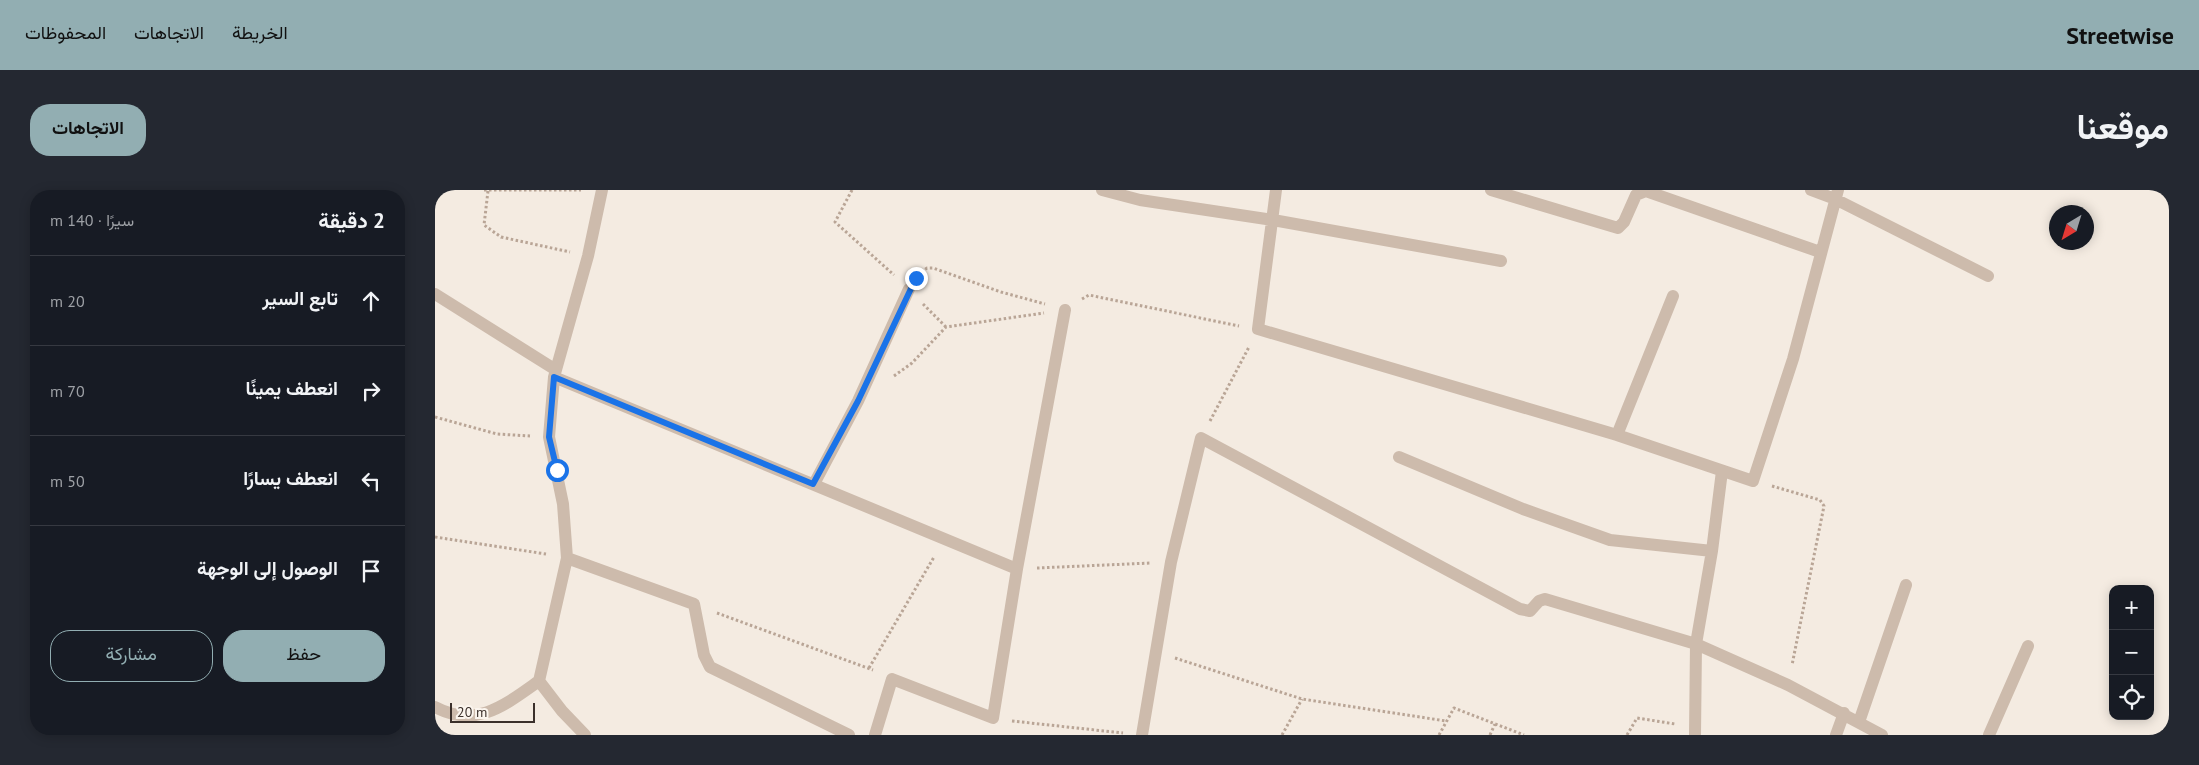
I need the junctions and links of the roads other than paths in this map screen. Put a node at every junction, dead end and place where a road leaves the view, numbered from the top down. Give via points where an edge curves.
1 (602, 190) edge
2 (1102, 190) edge
3 (1276, 190) edge
4 (1491, 190) edge
5 (1811, 190) edge
6 (1837, 195) edge
7 (1273, 220) junction
8 (1820, 252) junction
9 (1501, 261) dead end
10 (1989, 276) dead end
11 (909, 289) road end
12 (435, 294) edge
13 (1673, 296) dead end
14 (1065, 310) road end
15 (555, 374) junction
16 (1617, 435) junction
17 (1399, 457) dead end
18 (1722, 471) junction
19 (813, 484) junction
20 (1712, 551) junction
21 (567, 558) junction
22 (1017, 569) junction
23 (1906, 585) dead end
24 (1697, 644) junction
25 (2027, 646) dead end
26 (539, 681) junction
27 (435, 708) edge
28 (1844, 713) junction
29 (1859, 722) junction
30 (1695, 731) edge
31 (585, 735) edge
32 (849, 735) edge
33 (875, 735) edge
34 (1142, 735) edge
35 (1836, 735) edge
36 (1882, 735) edge
37 (1989, 735) edge

1 - 15 street via 588,256
2 - 7 street via 1141,200
3 - 7 street
4 - 8 street via 1618,228 1636,195 1646,191
5 - 6 street
6 - 8 street
6 - 10 street
7 - 9 street
7 - 16 street via 1258,330
8 - 18 street via 1793,360 1753,481
11 - 19 street via 858,401
12 - 15 street
13 - 16 street
14 - 22 street
15 - 19 street
15 - 21 street via 549,437 563,504
16 - 18 street
17 - 20 street via 1523,509 1610,540
18 - 20 street
19 - 22 street
20 - 24 street
21 - 26 street
21 - 32 street via 694,604 704,655 710,667
22 - 33 street via 993,718 891,679
23 - 29 street
24 - 28 street
24 - 30 street
24 - 34 street via 1545,599 1530,611 1520,609 1201,438 1171,562
25 - 37 street
26 - 27 street via 479,716 462,716
26 - 31 street via 561,711
28 - 29 street
28 - 35 street
29 - 36 street

